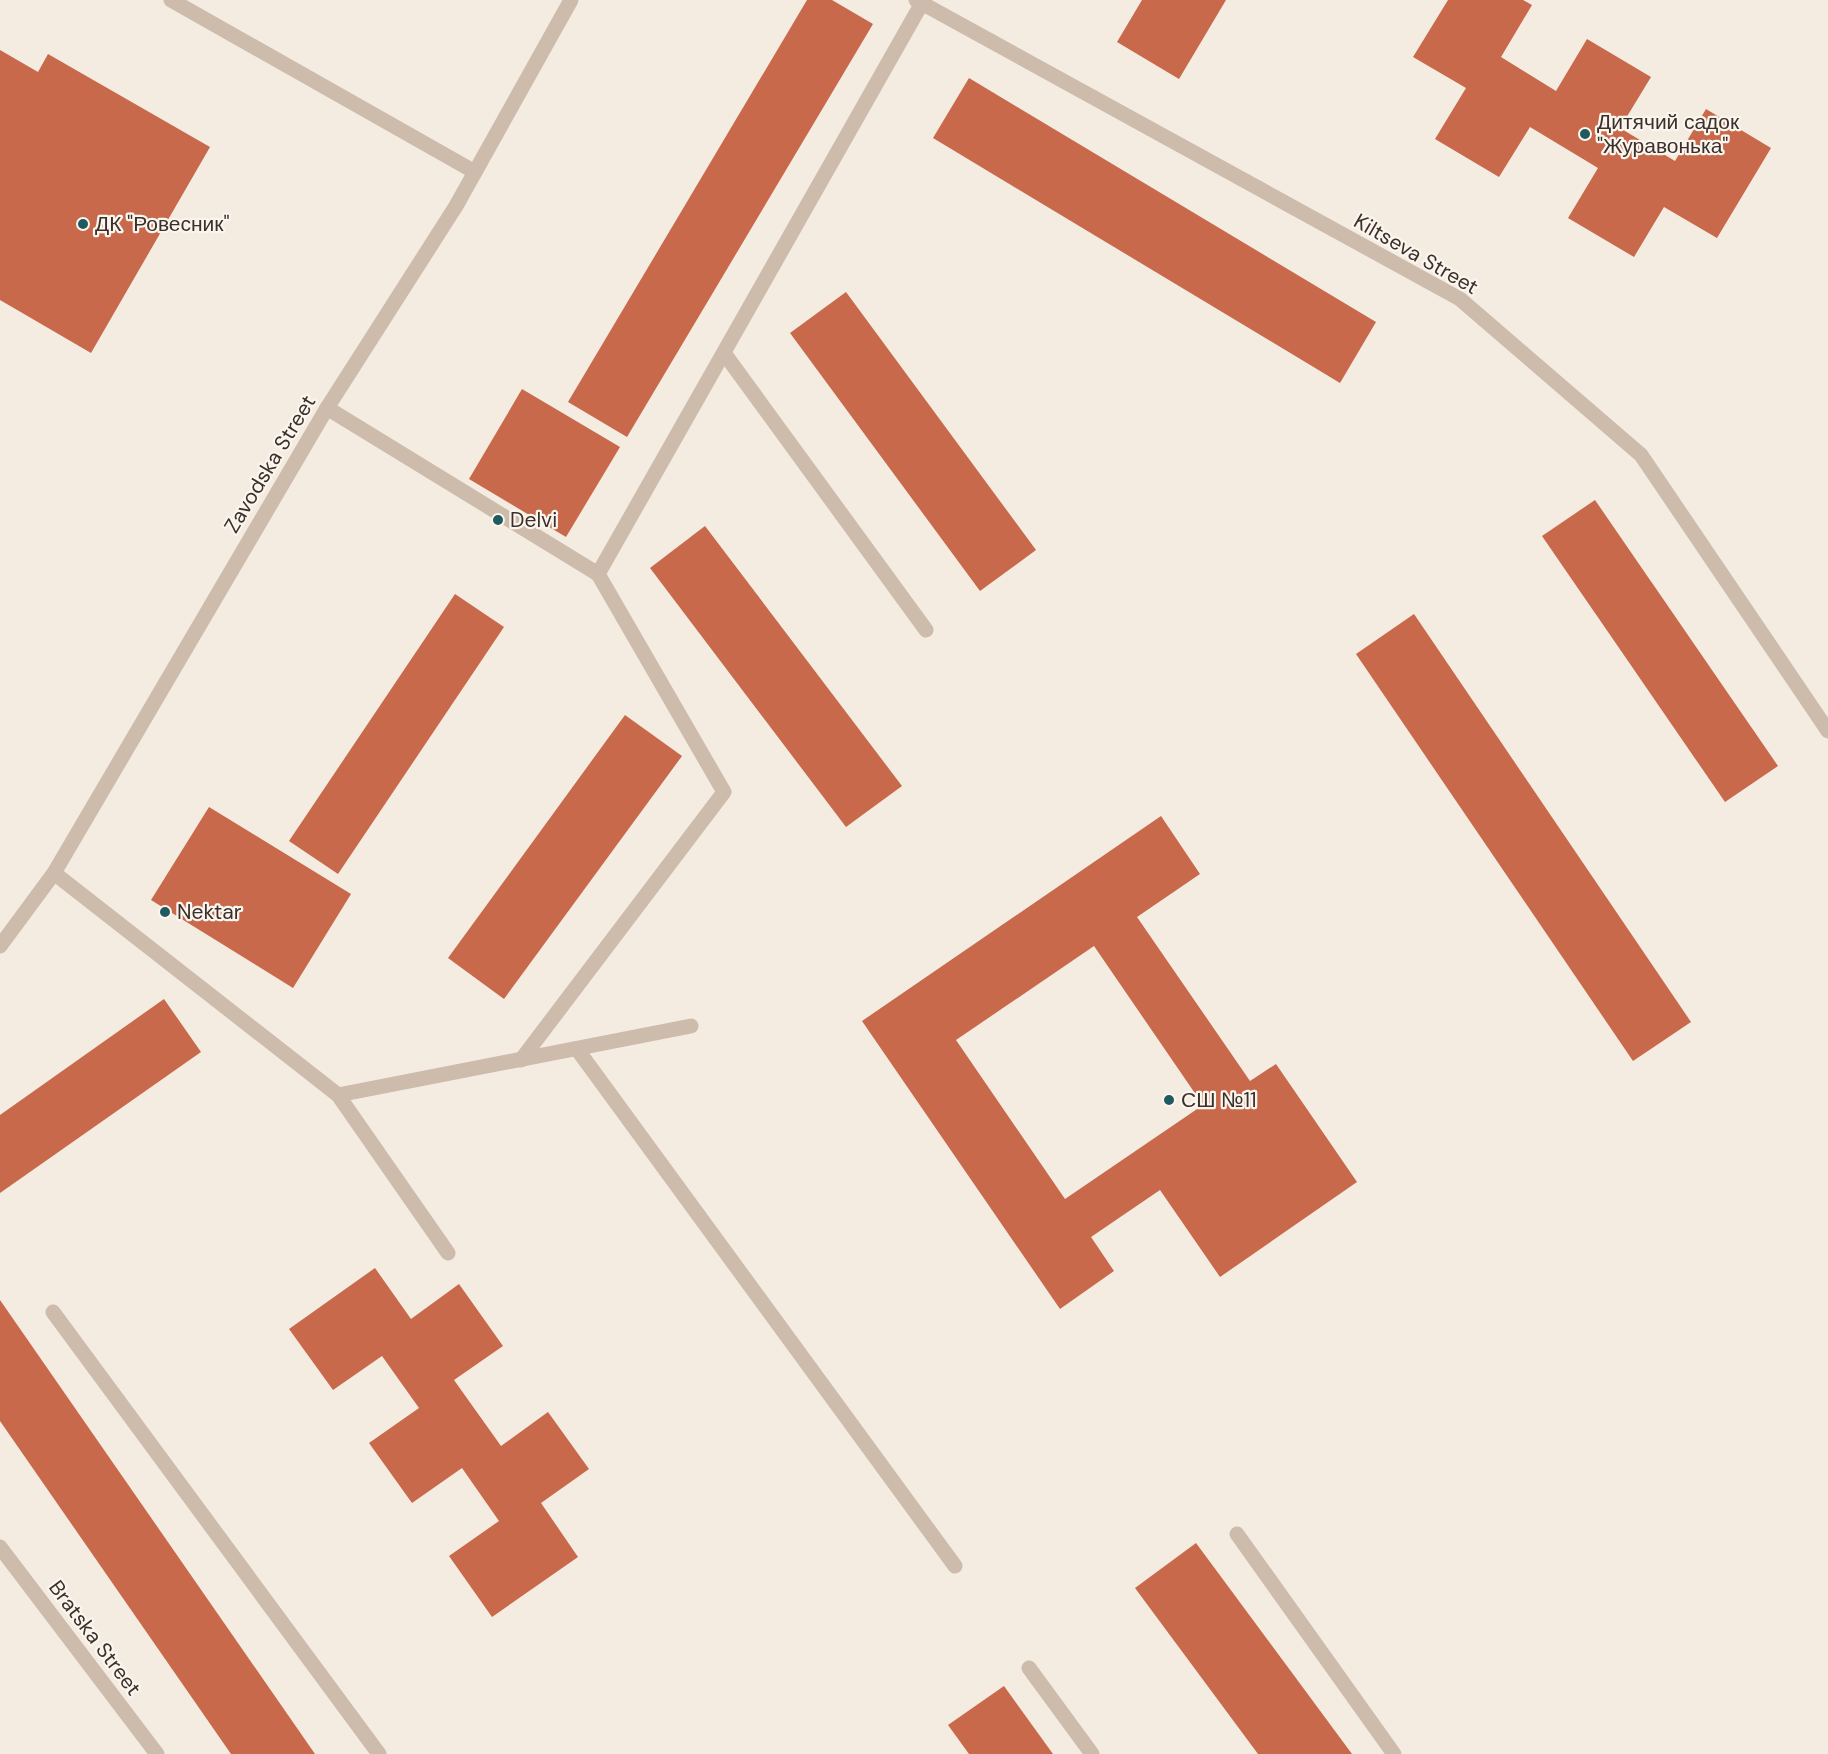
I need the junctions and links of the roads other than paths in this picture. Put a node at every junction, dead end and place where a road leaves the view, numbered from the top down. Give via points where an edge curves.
1 (171, 0) edge
2 (571, 0) edge
3 (919, 2) edge
4 (475, 172) junction
5 (724, 353) junction
6 (327, 408) junction
7 (598, 574) junction
8 (926, 630) dead end
9 (1828, 731) edge
10 (54, 873) junction
11 (0, 946) edge
12 (691, 1026) dead end
13 (577, 1049) junction
14 (521, 1060) junction
15 (338, 1095) junction
16 (448, 1253) dead end
17 (53, 1312) dead end
18 (1237, 1534) dead end
19 (0, 1547) edge
20 (955, 1566) dead end
21 (1029, 1668) dead end
22 (157, 1754) edge
23 (379, 1754) edge
24 (1092, 1754) edge
25 (1394, 1754) edge

1 - 4 street
2 - 4 street, Zavodska Street
3 - 5 street
3 - 9 street, Kiltseva Street via 1460,299 1641,455
4 - 6 street, Zavodska Street
5 - 7 street
5 - 8 street
6 - 7 street
6 - 10 street, Zavodska Street
7 - 14 street via 724,792
10 - 11 street, Zavodska Street
10 - 15 street
12 - 13 street
13 - 14 street
13 - 20 street
14 - 15 street
15 - 16 street
17 - 23 street
18 - 25 street
19 - 22 street, Bratska Street
21 - 24 street

